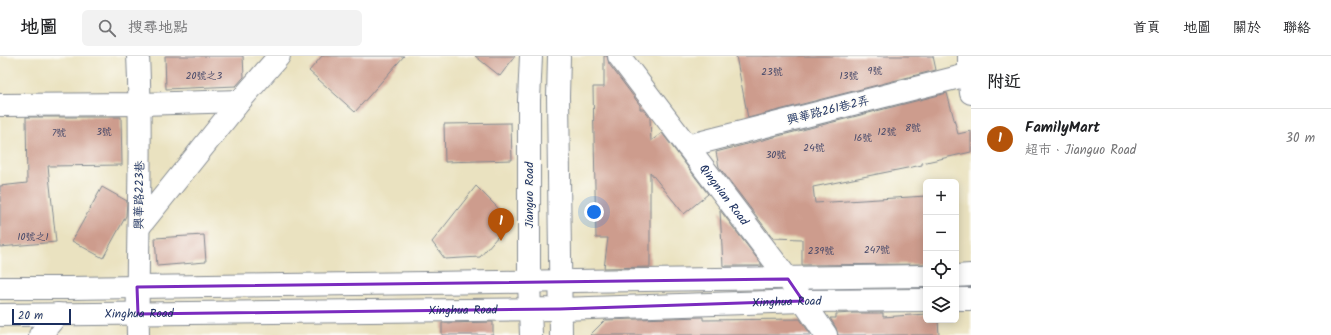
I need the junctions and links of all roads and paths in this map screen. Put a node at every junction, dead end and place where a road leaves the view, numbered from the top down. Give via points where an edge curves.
1 (138, 56) edge
2 (279, 56) edge
3 (531, 56) edge
4 (559, 56) edge
5 (619, 56) edge
6 (970, 74) edge
7 (240, 101) junction
8 (140, 104) junction
9 (0, 105) edge
10 (687, 146) junction
11 (139, 227) junction
12 (923, 276) edge
13 (959, 276) edge
14 (971, 276) edge
15 (788, 279) junction
16 (529, 282) junction
17 (559, 282) junction
18 (137, 287) junction
19 (0, 288) edge
20 (959, 299) edge
21 (971, 299) edge
22 (923, 300) edge
23 (803, 301) junction
24 (530, 309) junction
25 (560, 309) junction
26 (58, 314) junction
27 (0, 315) edge
28 (138, 325) edge
29 (40, 335) edge
30 (531, 335) edge
31 (561, 335) edge
32 (826, 335) edge

1 - 8 street, 興華路223巷
2 - 7 street
3 - 16 street, Jianguo Road
4 - 17 street
5 - 10 street, Qingnian Road
6 - 10 street, 興華路261巷2弄
7 - 8 street
7 - 11 street
8 - 9 street
8 - 11 street, 興華路223巷
10 - 15 street, Qingnian Road
11 - 18 street, 興華路223巷
12 - 15 street, Xinghua Road
13 - 14 street
15 - 17 street, Xinghua Road
15 - 23 street, Qingnian Road
16 - 17 street, Xinghua Road
16 - 18 street, Xinghua Road
16 - 24 street, Jianguo Road
17 - 25 street
18 - 19 street, Xinghua Road
18 - 28 street, 興華路223巷
20 - 21 street
22 - 23 street, Xinghua Road
23 - 25 street, Xinghua Road
23 - 32 street, Qingnian Road
24 - 25 street, Xinghua Road
24 - 28 street, Xinghua Road
24 - 30 street, Jianguo Road
25 - 31 street
26 - 27 street, Xinghua Road
26 - 28 street, Xinghua Road
26 - 29 street

